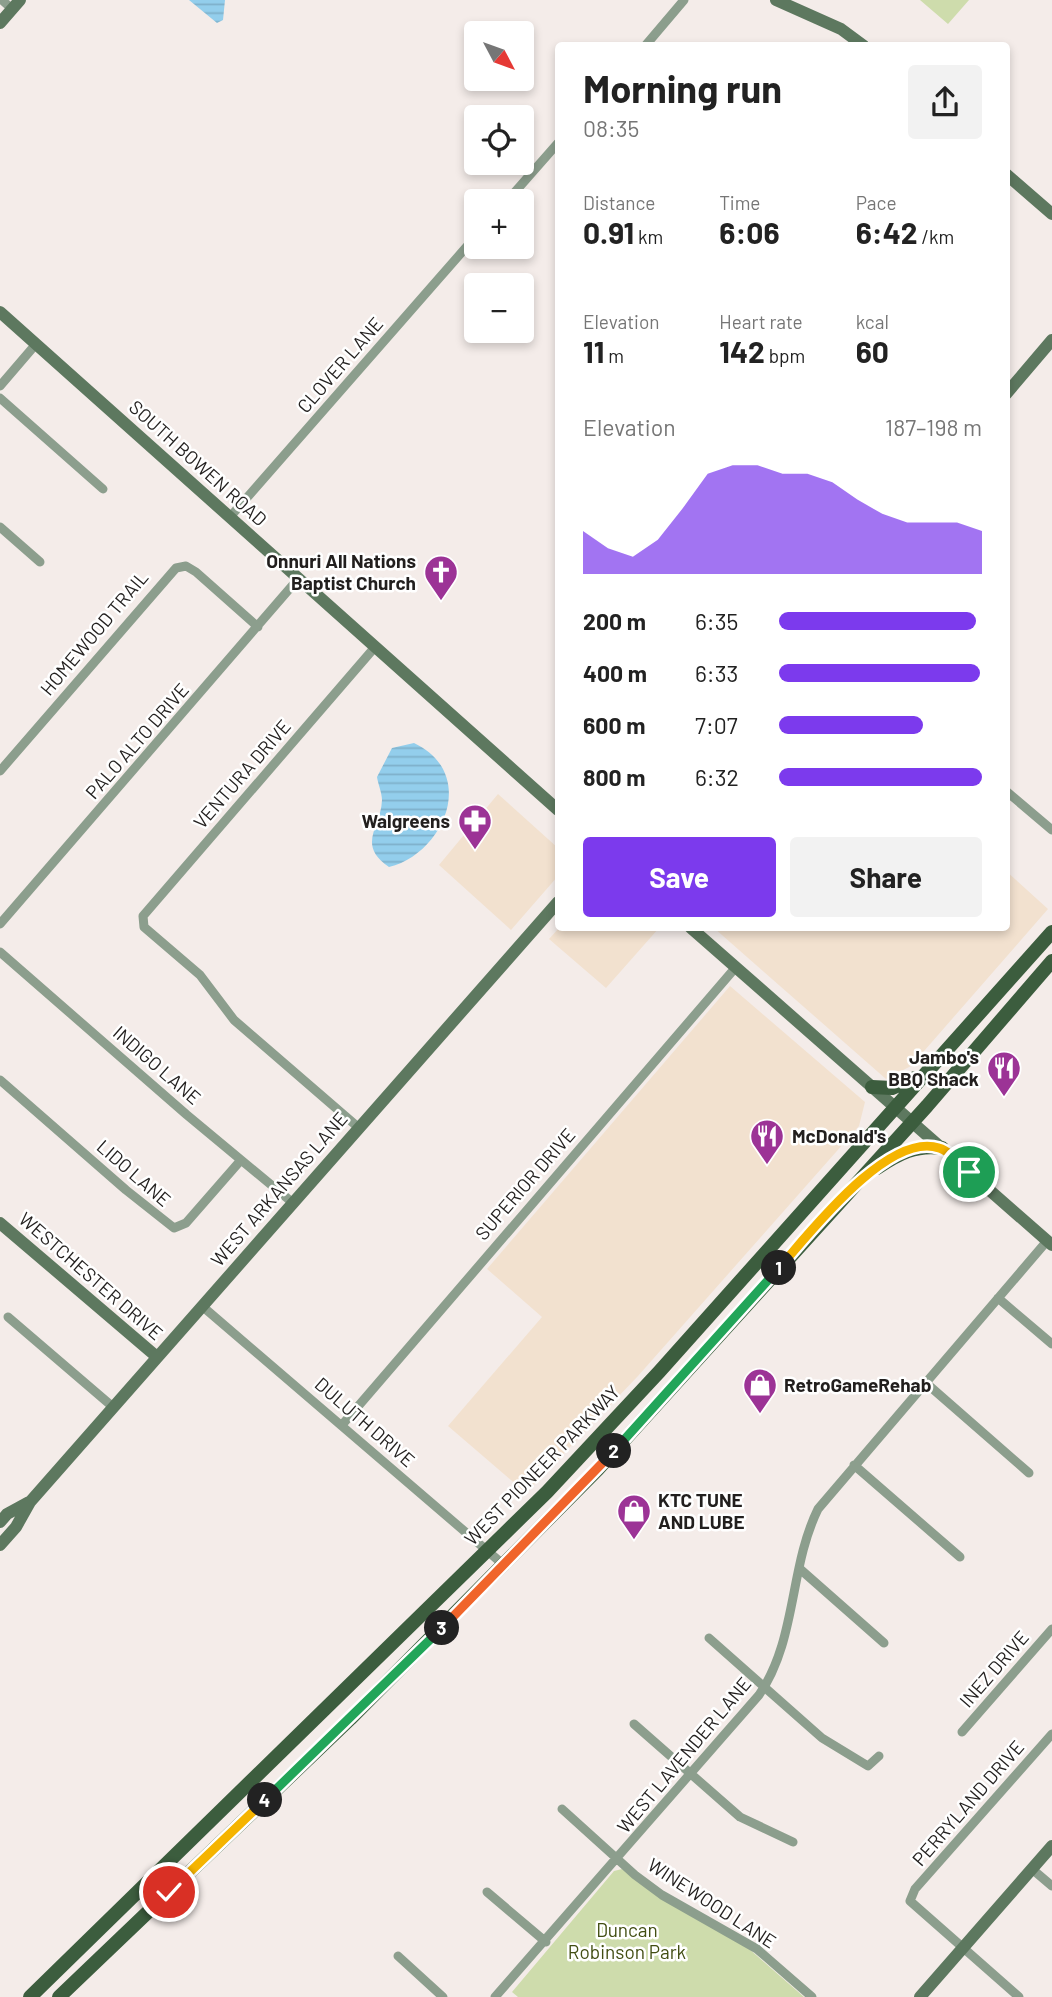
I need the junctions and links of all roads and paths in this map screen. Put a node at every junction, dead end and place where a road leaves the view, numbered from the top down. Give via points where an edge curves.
1 (684, 0) edge
2 (776, 0) edge
3 (12, 3) edge
4 (0, 23) edge
5 (648, 42) edge
6 (859, 42) edge
7 (555, 146) edge
8 (1010, 177) edge
9 (518, 189) edge
10 (1052, 214) edge
11 (464, 250) edge
12 (0, 312) edge
13 (1052, 340) edge
14 (36, 344) junction
15 (0, 386) edge
16 (1010, 389) edge
17 (0, 398) edge
18 (103, 489) dead end
19 (230, 517) junction
20 (0, 527) edge
21 (40, 562) dead end
22 (298, 579) junction
23 (258, 627) junction
24 (374, 647) junction
25 (0, 771) edge
26 (1010, 794) edge
27 (555, 807) edge
28 (1052, 830) edge
29 (555, 905) edge
30 (0, 924) edge
31 (694, 931) edge
32 (1052, 932) edge
33 (0, 952) edge
34 (1052, 961) edge
35 (736, 967) junction
36 (928, 1069) junction
37 (0, 1080) edge
38 (872, 1087) junction
39 (894, 1107) junction
40 (912, 1122) junction
41 (359, 1128) junction
42 (942, 1148) junction
43 (241, 1160) junction
44 (861, 1177) junction
45 (293, 1203) junction
46 (0, 1223) edge
47 (1050, 1243) edge
48 (731, 1291) junction
49 (998, 1298) junction
50 (202, 1306) junction
51 (743, 1308) junction
52 (8, 1317) dead end
53 (1052, 1344) edge
54 (157, 1357) junction
55 (926, 1383) junction
56 (113, 1407) junction
57 (342, 1425) junction
58 (854, 1465) junction
59 (1029, 1474) dead end
60 (30, 1502) junction
61 (0, 1522) edge
62 (0, 1545) edge
63 (487, 1551) junction
64 (960, 1557) dead end
65 (505, 1566) junction
66 (800, 1569) junction
67 (1052, 1629) edge
68 (709, 1638) dead end
69 (884, 1643) dead end
70 (764, 1687) junction
71 (634, 1724) dead end
72 (962, 1732) dead end
73 (1052, 1734) edge
74 (297, 1737) junction
75 (313, 1754) junction
76 (879, 1756) dead end
77 (692, 1774) junction
78 (562, 1809) dead end
79 (793, 1842) dead end
80 (1052, 1846) edge
81 (618, 1859) junction
82 (1032, 1869) junction
83 (1052, 1885) edge
84 (487, 1892) dead end
85 (546, 1942) junction
86 (963, 1948) junction
87 (398, 1956) dead end
88 (30, 1997) edge
89 (59, 1997) edge
90 (443, 1997) edge
91 (495, 1997) edge
92 (812, 1997) edge
93 (920, 1997) edge
94 (1019, 1997) edge

1 - 5 street
2 - 6 main road via 841,29
3 - 4 main road
7 - 9 street
8 - 10 main road
11 - 19 street, CLOVER LANE
12 - 14 main road, SOUTH BOWEN ROAD
13 - 16 main road
14 - 15 street
14 - 19 main road, SOUTH BOWEN ROAD
17 - 18 street
19 - 22 main road, SOUTH BOWEN ROAD
20 - 21 street
22 - 23 street, PALO ALTO DRIVE
22 - 24 main road, SOUTH BOWEN ROAD
23 - 25 street, HOMEWOOD TRAIL via 196,572 186,566 176,568
23 - 30 street, PALO ALTO DRIVE
24 - 27 main road, SOUTH BOWEN ROAD
24 - 41 street, VENTURA DRIVE via 143,916 144,927 200,975 234,1020
26 - 28 street
29 - 41 main road, WEST ARKANSAS LANE
31 - 35 main road
32 - 36 main road, WEST PIONEER PARKWAY
33 - 43 street, INDIGO LANE
34 - 40 main road
35 - 38 main road
35 - 57 street, SUPERIOR DRIVE
36 - 38 main road via 909,1082
36 - 39 main road, WEST PIONEER PARKWAY
37 - 43 street, LIDO LANE via 174,1228 186,1223
38 - 39 main road
39 - 40 main road
39 - 48 main road, WEST PIONEER PARKWAY
40 - 42 main road
40 - 44 main road
41 - 45 main road, WEST ARKANSAS LANE
42 - 44 main road via 909,1150
42 - 47 main road
43 - 45 street, INDIGO LANE
44 - 51 main road
45 - 50 main road, WEST ARKANSAS LANE
46 - 54 main road, WESTCHESTER DRIVE
47 - 49 street, WEST LAVENDER LANE
48 - 51 main road
48 - 63 main road, WEST PIONEER PARKWAY
49 - 53 street
49 - 55 street, WEST LAVENDER LANE
50 - 54 main road, WEST ARKANSAS LANE
50 - 57 street, DULUTH DRIVE
51 - 65 main road
52 - 56 street
54 - 56 main road, WEST ARKANSAS LANE
55 - 58 street, WEST LAVENDER LANE
55 - 59 street
56 - 60 main road, WEST ARKANSAS LANE
57 - 63 street, DULUTH DRIVE
58 - 64 street
58 - 66 street, WEST LAVENDER LANE via 818,1509
60 - 61 main road, WEST ARKANSAS LANE
60 - 62 main road, WEST ARKANSAS LANE
63 - 65 street, DULUTH DRIVE
63 - 74 main road, WEST PIONEER PARKWAY
65 - 75 main road
66 - 69 street
66 - 70 street, WEST LAVENDER LANE via 780,1653
67 - 72 street, INEZ DRIVE
68 - 70 street
70 - 76 street via 855,1760 871,1765
70 - 77 street, WEST LAVENDER LANE
71 - 77 street
73 - 86 street, PERRYLAND DRIVE via 912,1895 914,1906
74 - 75 main road
74 - 88 main road, WEST PIONEER PARKWAY
75 - 89 main road
77 - 79 street via 740,1817
77 - 81 street, WEST LAVENDER LANE
78 - 81 street, WINEWOOD LANE
80 - 82 main road
81 - 85 street, WEST LAVENDER LANE
81 - 92 street, WINEWOOD LANE via 662,1895 757,1949
82 - 83 street
82 - 86 main road
84 - 85 street
85 - 91 street, WEST LAVENDER LANE
86 - 93 main road
86 - 94 street
87 - 90 street

